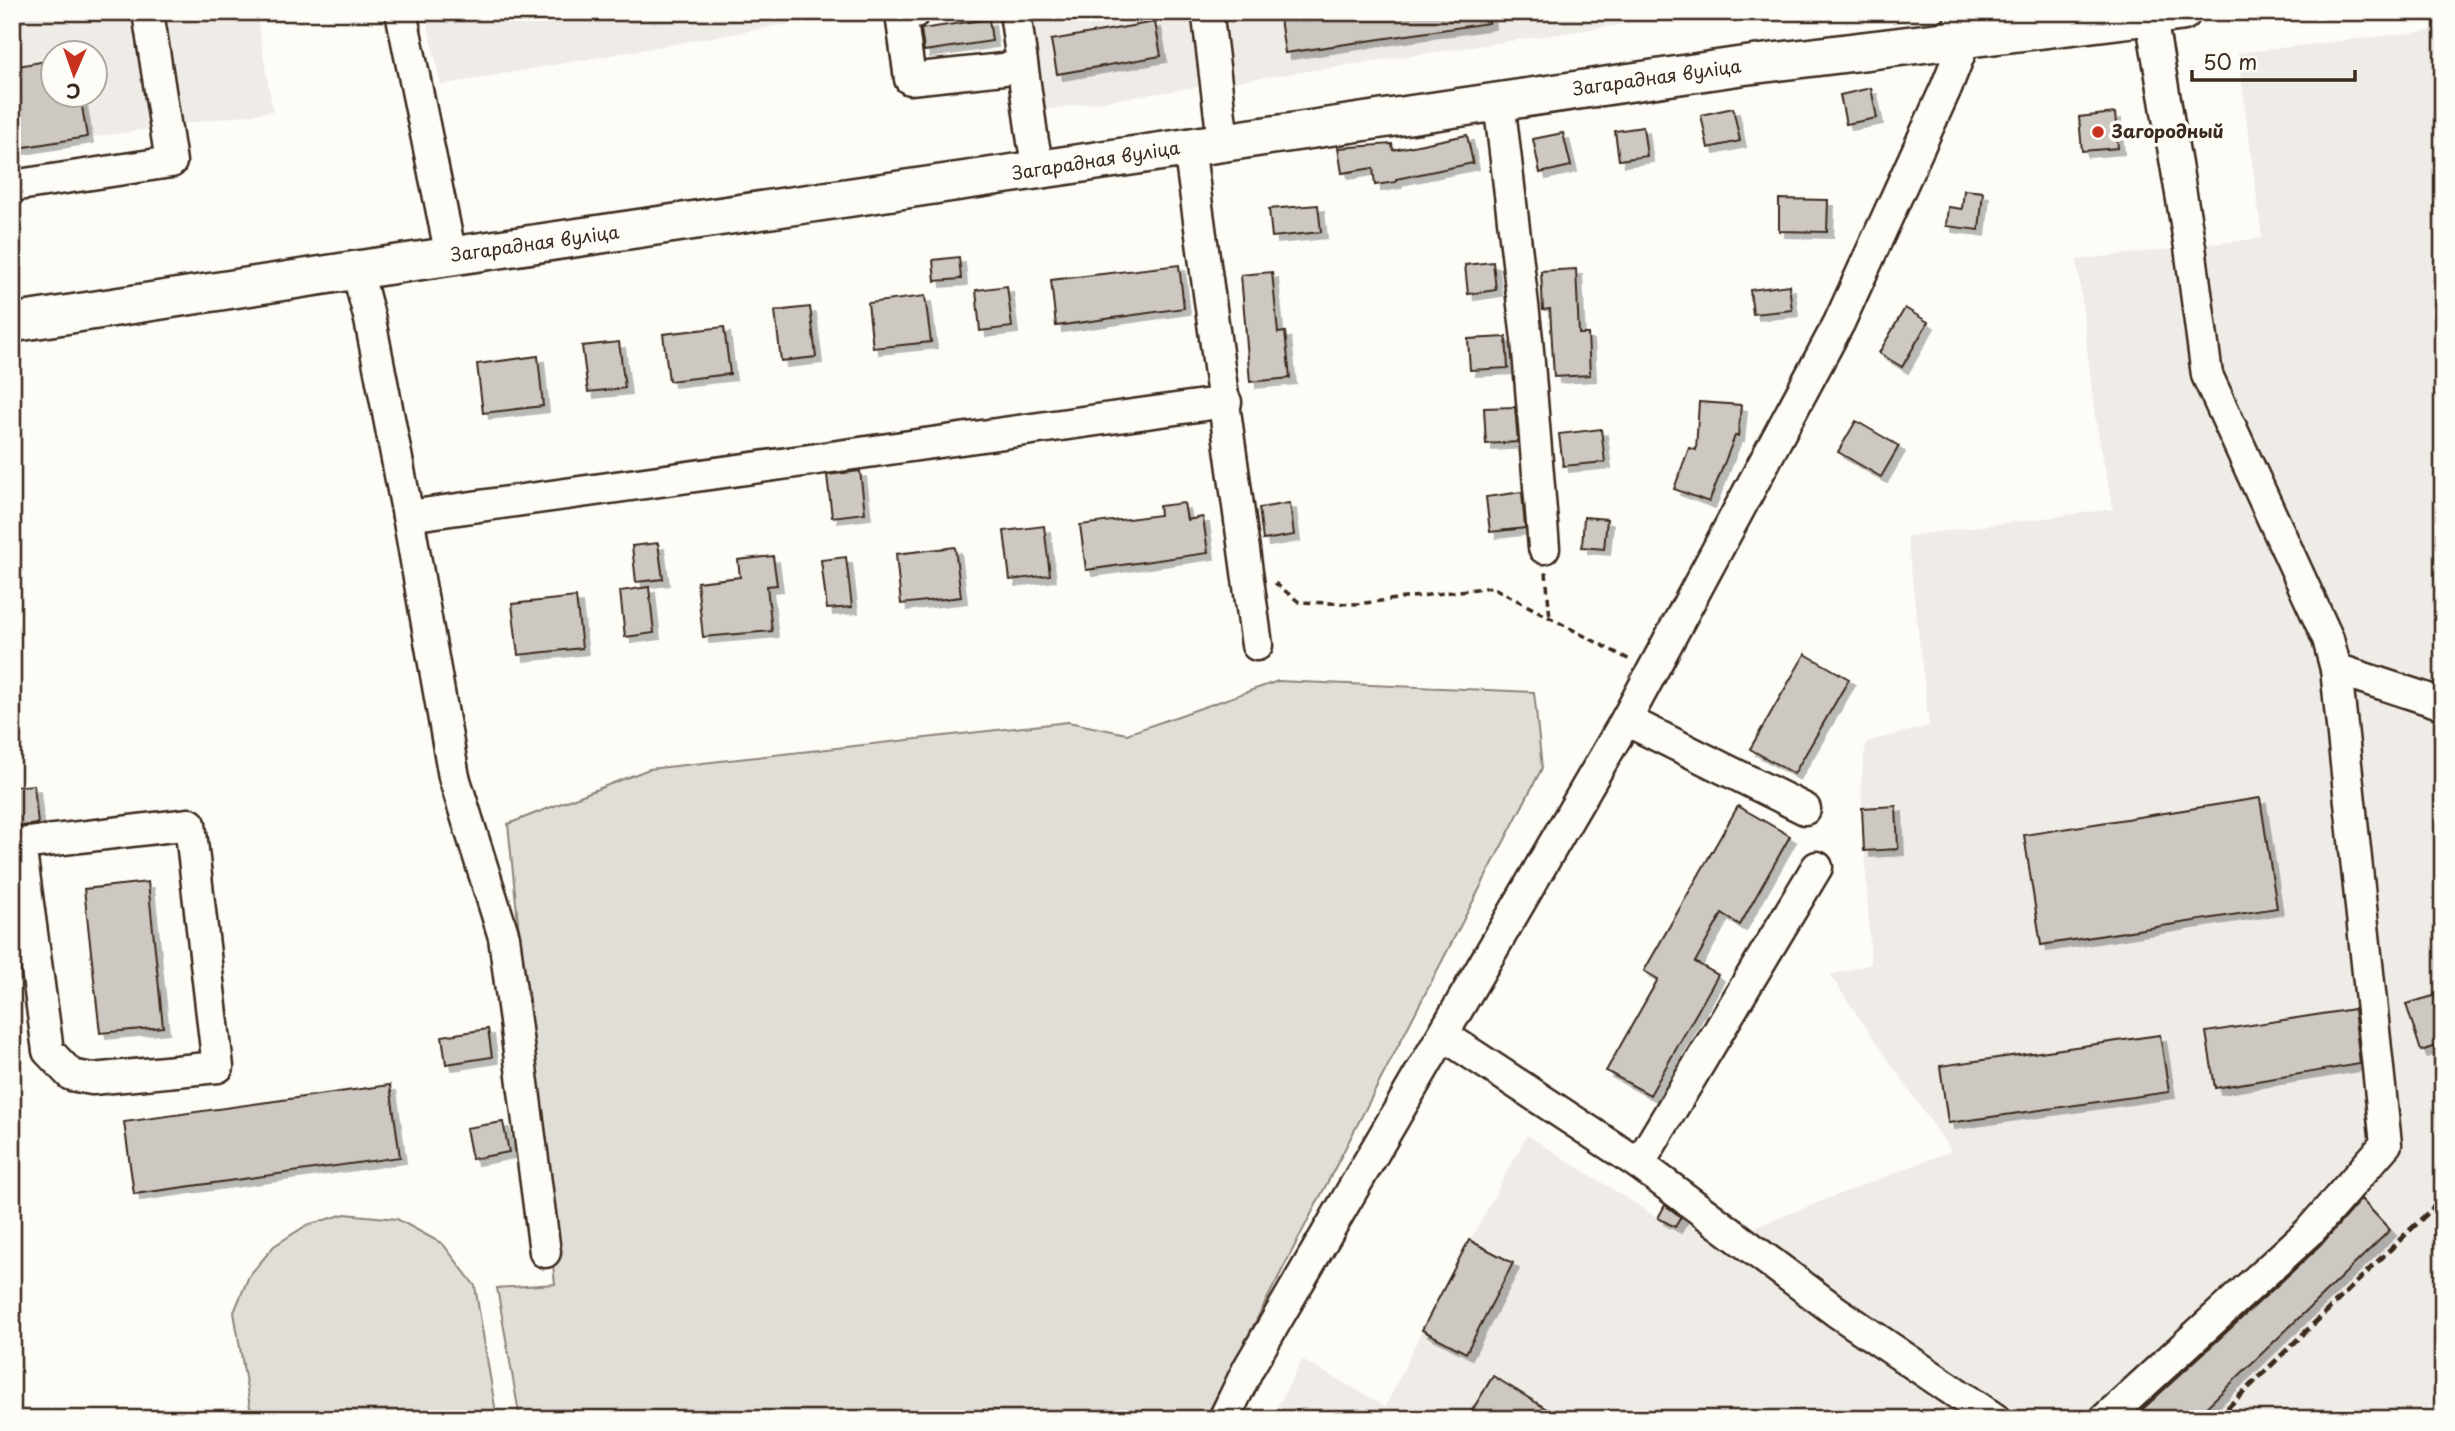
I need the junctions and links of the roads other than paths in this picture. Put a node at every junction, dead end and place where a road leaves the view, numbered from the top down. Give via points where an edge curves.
1 (148, 12) edge
2 (401, 12) edge
3 (915, 12) edge
4 (1015, 12) edge
5 (2166, 15) edge
6 (1209, 17) dead end
7 (1962, 26) edge
8 (1022, 67) junction
9 (1500, 101) junction
10 (1206, 144) junction
11 (1039, 170) junction
12 (12, 186) edge
13 (451, 256) junction
14 (357, 270) junction
15 (12, 323) edge
16 (1226, 402) junction
17 (408, 516) junction
18 (1544, 548) road end
19 (1257, 645) dead end
20 (2336, 669) junction
21 (2443, 704) edge
22 (1626, 720) junction
23 (1805, 809) dead end
24 (16, 845) edge
25 (1817, 867) dead end
26 (1443, 1035) junction
27 (1639, 1164) junction
28 (545, 1252) dead end
29 (1224, 1419) edge
30 (1996, 1419) edge
31 (2105, 1419) edge

1 - 12 street via 171,162
2 - 13 street
3 - 8 street via 901,14 910,79
4 - 8 street
5 - 7 main road, Загарадная вуліца
5 - 20 street via 2207,374 2328,639
6 - 10 street
7 - 9 main road, Загарадная вуліца via 1741,66
7 - 22 street via 1946,88 1839,323
8 - 11 street
9 - 10 main road, Загарадная вуліца
9 - 18 street via 1527,339
10 - 11 main road, Загарадная вуліца
10 - 16 street
11 - 13 main road, Загарадная вуліца
13 - 14 main road, Загарадная вуліца
14 - 15 main road, Загарадная вуліца
14 - 17 street
16 - 17 street
16 - 19 street
17 - 28 street via 454,777 504,937
20 - 21 street
20 - 31 street via 2386,1144 2308,1233
22 - 23 street
22 - 26 street
24 - 24 street via 48,1051 71,1075 92,1079 218,1067 190,824
25 - 27 street
26 - 27 street
26 - 29 street via 1248,1369
27 - 30 street via 1837,1312

